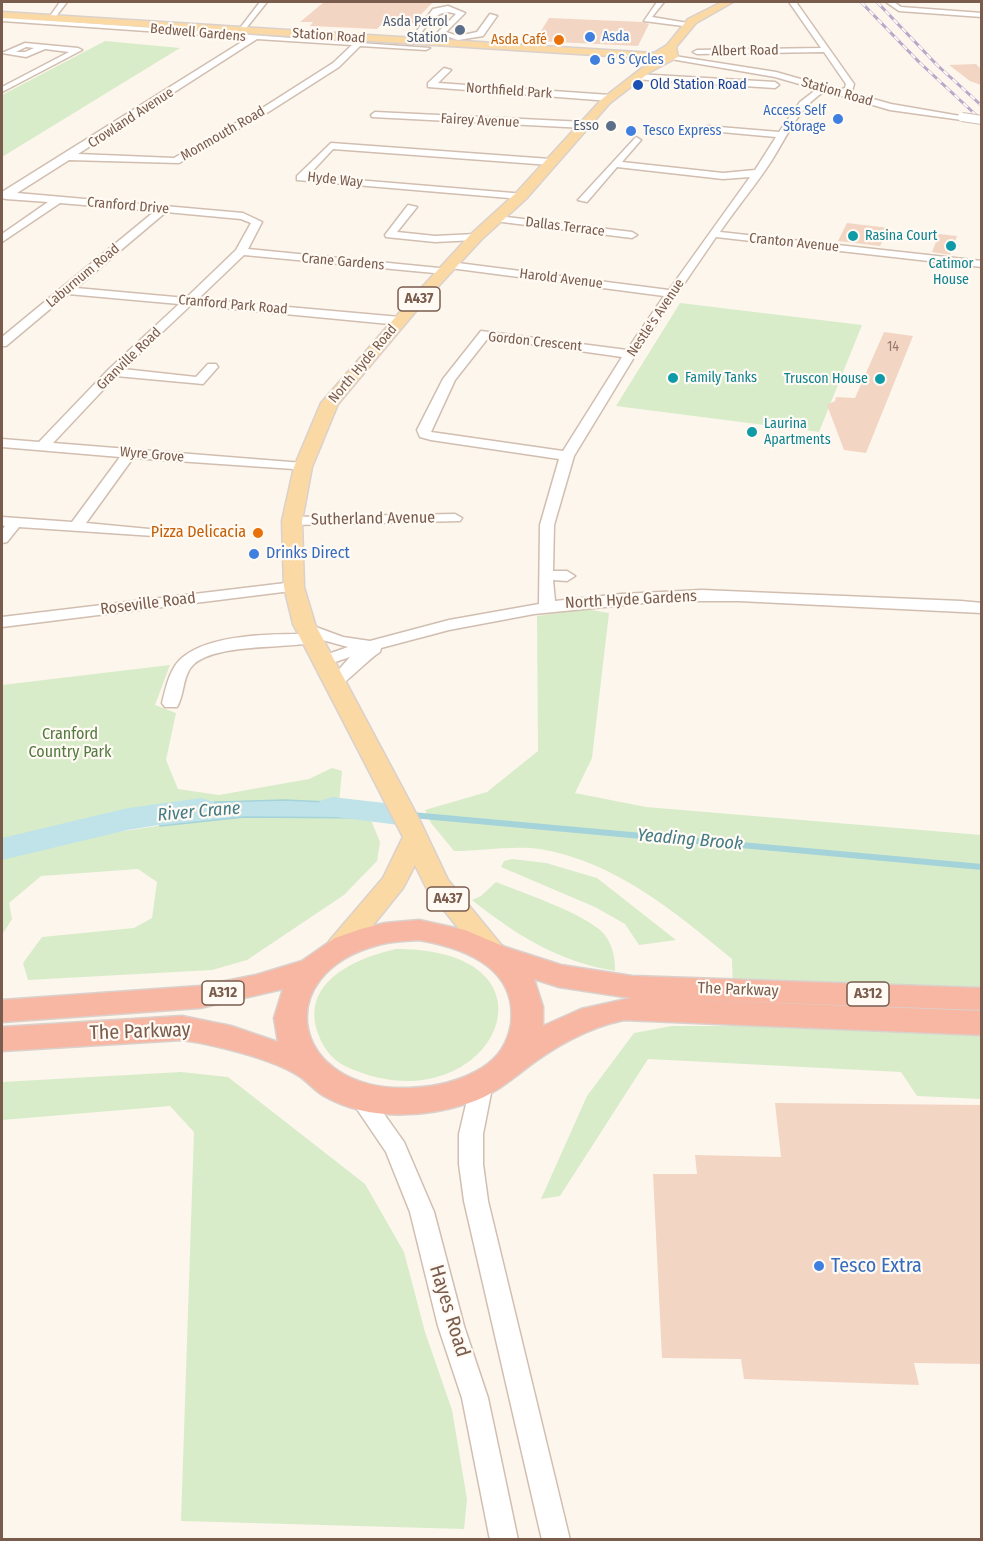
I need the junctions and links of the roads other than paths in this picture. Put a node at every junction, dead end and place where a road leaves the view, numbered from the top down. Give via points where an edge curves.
1 (63, 2) edge
2 (263, 2) edge
3 (660, 2) edge
4 (728, 2) edge
5 (793, 2) edge
6 (890, 2) edge
7 (446, 5) edge
8 (981, 15) edge
9 (494, 16) dead end
10 (2, 17) edge
11 (51, 17) junction
12 (688, 25) junction
13 (227, 29) junction
14 (240, 30) junction
15 (212, 34) junction
16 (254, 38) junction
17 (403, 43) junction
18 (357, 45) junction
19 (44, 47) dead end
20 (426, 48) dead end
21 (825, 50) junction
22 (659, 59) junction
23 (447, 70) dead end
24 (2, 75) edge
25 (25, 77) junction
26 (671, 78) junction
27 (529, 84) dead end
28 (775, 85) dead end
29 (824, 88) junction
30 (2, 90) edge
31 (522, 92) junction
32 (839, 93) junction
33 (610, 98) junction
34 (385, 104) dead end
35 (981, 120) edge
36 (585, 125) junction
37 (710, 128) dead end
38 (781, 135) junction
39 (636, 140) dead end
40 (70, 157) junction
41 (550, 162) junction
42 (615, 164) junction
43 (757, 173) junction
44 (723, 176) junction
45 (745, 188) junction
46 (4, 196) edge
47 (521, 196) junction
48 (58, 200) junction
49 (583, 200) dead end
50 (412, 207) dead end
51 (164, 209) junction
52 (254, 219) joint
53 (498, 219) junction
54 (714, 234) junction
55 (632, 235) dead end
56 (476, 237) junction
57 (2, 239) edge
58 (241, 252) junction
59 (981, 264) edge
60 (448, 268) junction
61 (65, 290) junction
62 (672, 294) junction
63 (191, 301) junction
64 (400, 321) junction
65 (2, 343) edge
66 (630, 354) junction
67 (212, 367) dead end
68 (113, 372) junction
69 (2, 443) edge
70 (43, 446) junction
71 (129, 454) junction
72 (567, 456) junction
73 (303, 467) junction
74 (455, 518) dead end
75 (8, 521) edge
76 (292, 521) junction
77 (76, 527) junction
78 (149, 533) dead end
79 (2, 539) edge
80 (567, 576) dead end
81 (294, 587) junction
82 (547, 590) junction
83 (981, 608) edge
84 (2, 622) edge
85 (308, 633) junction
86 (385, 641) junction
87 (322, 661) junction
88 (335, 683) junction
89 (171, 703) dead end
90 (408, 822) junction
91 (340, 948) junction
92 (495, 954) junction
93 (310, 970) junction
94 (981, 999) edge
95 (755, 1001) junction
96 (2, 1011) edge
97 (981, 1023) edge
98 (2, 1039) edge
99 (510, 1064) junction
100 (309, 1067) junction
101 (482, 1083) junction
102 (359, 1096) junction
103 (504, 1539) edge
104 (556, 1539) edge

1 - 11 street
2 - 14 street
3 - 12 street via 647,19
4 - 12 main road, North Hyde Road / A437
5 - 21 street
6 - 8 street via 899,9
7 - 9 street via 460,13 441,33 449,37 480,34
7 - 17 street
10 - 11 main road, Station Road
10 - 15 street, Bedwell Gardens
11 - 13 main road, Station Road
12 - 22 main road, North Hyde Road / A437
13 - 14 main road, Station Road
13 - 15 street
14 - 17 main road, Station Road
15 - 16 street, Bedwell Gardens
16 - 18 street, Bedwell Gardens
16 - 40 street, Crowland Avenue
17 - 18 street, Bedwell Gardens
17 - 20 street, Bedwell Gardens
17 - 22 main road, Station Road
18 - 40 street, Monmouth Road via 336,65 176,161
19 - 25 street via 78,50
21 - 22 street, Albert Road
21 - 32 street via 850,84
22 - 26 street
22 - 26 street
22 - 29 street, Station Road via 776,75
22 - 33 main road, North Hyde Road / A437
23 - 31 street, Northfield Park via 431,85
24 - 25 street
25 - 30 street
26 - 28 street
27 - 31 street
29 - 32 street, Station Road
29 - 38 street, Nestle's Avenue via 811,95
31 - 33 street, Northfield Park
32 - 35 street, Station Road, bridge via 907,110
33 - 36 main road, North Hyde Road / A437
34 - 36 street, Fairey Avenue via 372,118
36 - 41 main road, North Hyde Road / A437
37 - 38 street
38 - 43 street, Nestle's Avenue
39 - 42 street
40 - 46 street, Crowland Avenue
41 - 47 main road, North Hyde Road / A437
41 - 47 street, Hyde Way via 331,146 300,178
42 - 44 street
42 - 49 street
43 - 44 street
43 - 45 street, Nestle's Avenue
44 - 45 street
45 - 54 street, Nestle's Avenue
46 - 48 street, Cranford Drive
47 - 53 main road, North Hyde Road / A437
48 - 51 street, Cranford Drive
48 - 57 street
50 - 56 street via 390,236
51 - 52 street, Cranford Drive
51 - 61 street, Laburnum Road
52 - 58 street, Granville Road via 257,222
53 - 55 street, Dallas Terrace
53 - 56 main road, North Hyde Road / A437
54 - 59 street, Cranton Avenue
54 - 62 street, Nestle's Avenue
56 - 60 main road, North Hyde Road / A437
58 - 60 street, Crane Gardens
58 - 63 street, Granville Road
60 - 62 street, Harold Avenue
60 - 64 main road, North Hyde Road / A437
61 - 63 street, Cranford Park Road
61 - 65 street, Laburnum Road
62 - 66 street, Nestle's Avenue
63 - 64 street, Cranford Park Road
63 - 68 street, Granville Road
64 - 73 main road, North Hyde Road / A437 via 330,403
66 - 72 street, Nestle's Avenue
66 - 72 street, Gordon Crescent via 485,334 449,379 424,430 431,436
67 - 68 street via 196,384
68 - 70 street, Granville Road
69 - 70 street, Wyre Grove
70 - 71 street, Wyre Grove
71 - 73 street, Wyre Grove
71 - 77 street
72 - 82 street, Nestle's Avenue via 548,525
73 - 76 main road, North Hyde Road / A437
74 - 76 street, Sutherland Avenue
75 - 77 street
75 - 79 street
76 - 81 main road, North Hyde Road / A437
77 - 78 street
80 - 82 street
81 - 84 street, Roseville Road
81 - 85 main road, North Hyde Road / A437
82 - 83 street, North Hyde Gardens
82 - 86 street, North Hyde Gardens via 479,618
85 - 86 street via 341,642
85 - 87 main road, North Hyde Road / A437
85 - 89 street via 215,649 189,660 175,684
86 - 87 street, North Hyde Gardens
86 - 88 street via 358,659
87 - 88 main road, North Hyde Road / A437
88 - 90 main road, North Hyde Road / A437
90 - 91 main road via 394,882
90 - 92 main road, North Hyde Road / A437 via 445,896
91 - 92 highway via 365,938 419,930 454,936
91 - 93 highway
92 - 95 highway, The Parkway / A312 via 559,976 595,983
92 - 99 highway via 514,971 526,994 529,1020
93 - 96 highway, The Parkway / A312 via 200,997
93 - 100 highway via 294,993 289,1018 293,1044
94 - 95 highway, The Parkway / A312
95 - 97 highway, The Parkway / A312
95 - 99 highway, The Parkway / A312 via 598,1013 552,1034
98 - 100 highway, The Parkway / A312 via 182,1028 207,1030
99 - 101 highway
100 - 102 highway via 331,1084
101 - 102 highway via 423,1102 390,1102
101 - 104 street via 471,1134 476,1201
102 - 103 street, Hayes Road via 396,1148 422,1212 451,1326 476,1398

